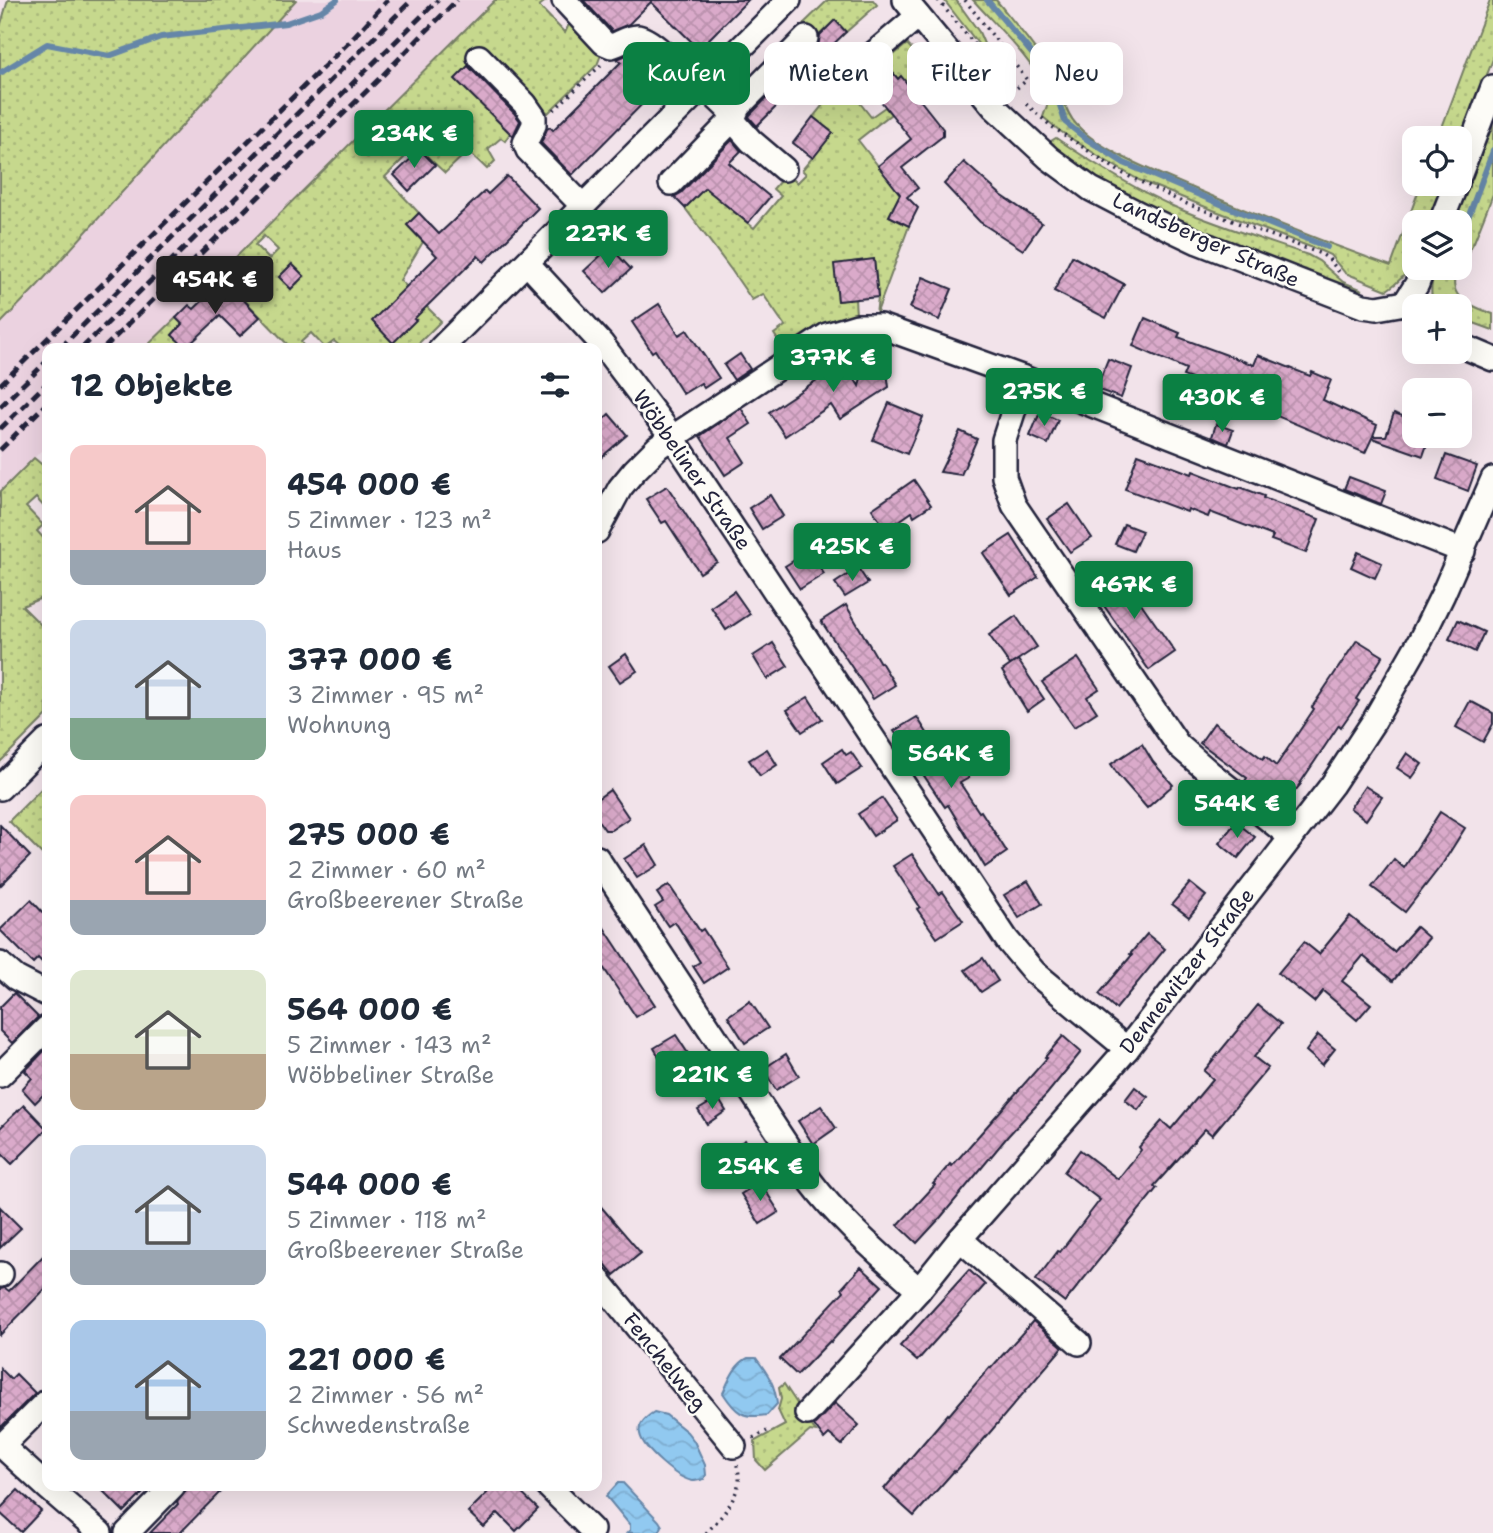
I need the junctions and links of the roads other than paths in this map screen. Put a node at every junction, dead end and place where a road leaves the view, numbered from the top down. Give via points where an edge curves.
1 (564, 0) edge
2 (789, 0) edge
3 (912, 8) edge
4 (806, 38) dead end
5 (650, 42) edge
6 (747, 42) edge
7 (879, 42) edge
8 (479, 57) dead end
9 (1493, 87) edge
10 (685, 105) edge
11 (723, 105) edge
12 (733, 119) junction
13 (1472, 142) edge
14 (784, 169) dead end
15 (671, 183) dead end
16 (583, 206) junction
17 (527, 263) junction
18 (1402, 307) edge
19 (446, 343) edge
20 (601, 343) edge
21 (602, 344) edge
22 (1472, 350) edge
23 (1493, 359) edge
24 (1024, 379) junction
25 (673, 438) junction
26 (1493, 479) edge
27 (602, 522) edge
28 (1462, 551) junction
29 (42, 746) edge
30 (0, 788) edge
31 (1291, 837) junction
32 (602, 866) edge
33 (0, 964) edge
34 (42, 991) edge
35 (42, 1033) edge
36 (1127, 1049) junction
37 (0, 1074) edge
38 (960, 1239) junction
39 (602, 1284) edge
40 (919, 1290) junction
41 (1079, 1343) dead end
42 (42, 1406) edge
43 (807, 1413) dead end
44 (1, 1445) edge
45 (734, 1447) road end
46 (42, 1481) edge
47 (53, 1491) edge
48 (168, 1491) edge
49 (553, 1491) edge
50 (592, 1530) dead end
51 (100, 1533) edge
52 (127, 1533) edge

1 - 5 street via 611,47 629,38
2 - 6 street
3 - 7 street
3 - 18 street, Landsberger Straße via 994,107 1091,189 1198,242 1363,306
4 - 12 street via 738,107
8 - 16 street via 531,111 534,125 525,143 528,150
9 - 13 street
10 - 16 street
11 - 12 street
12 - 14 street
12 - 15 street
16 - 17 street
17 - 19 street
17 - 20 street, Wöbbeliner Straße
21 - 25 street, Wöbbeliner Straße
22 - 23 street
24 - 25 street via 880,326 857,326 827,335
24 - 28 street
24 - 31 street via 1004,440 1004,477 1014,505 1178,745
25 - 27 street via 634,471
25 - 36 street, Wöbbeliner Straße via 1007,940 1034,972
26 - 28 street, Dennewitzer Straße
28 - 31 street, Dennewitzer Straße via 1421,639 1374,721
29 - 30 street
31 - 36 street, Dennewitzer Straße
32 - 40 street via 811,1182 854,1232
33 - 34 street
35 - 37 street
36 - 38 street, Dennewitzer Straße
38 - 40 street, Dennewitzer Straße
38 - 41 street
39 - 45 street, Fenchelweg
40 - 43 street, Dennewitzer Straße
42 - 44 street
44 - 46 street
47 - 51 street
48 - 52 street
49 - 50 street

